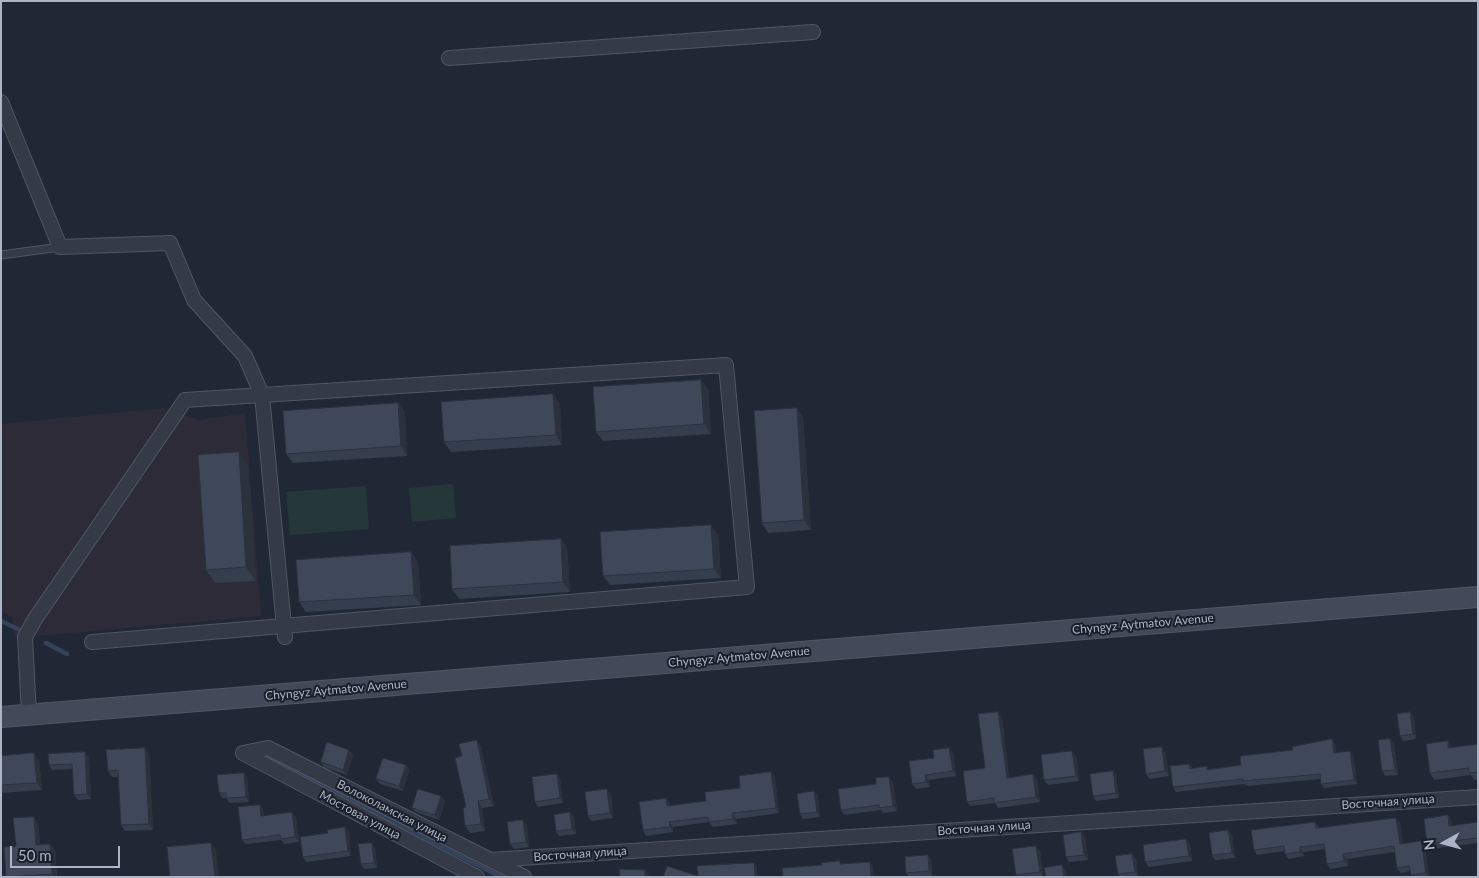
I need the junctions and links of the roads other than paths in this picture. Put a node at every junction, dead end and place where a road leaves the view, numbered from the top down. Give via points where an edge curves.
1 (813, 32) dead end
2 (449, 58) dead end
3 (1, 102) edge
4 (60, 247) junction
5 (1, 255) edge
6 (262, 395) junction
7 (1478, 597) edge
8 (284, 631) junction
9 (92, 642) dead end
10 (29, 715) junction
11 (1, 717) edge
12 (243, 753) joint
13 (1478, 797) edge
14 (490, 860) junction
15 (477, 877) edge
16 (524, 877) edge

1 - 2 street
3 - 4 street
4 - 5 lane
4 - 6 street via 170,243 194,300 245,356
6 - 8 street
6 - 8 street via 726,365 747,587
6 - 10 street via 185,400 25,637
7 - 10 main road, Chyngyz Aytmatov Avenue
8 - 9 street
10 - 11 main road, Chyngyz Aytmatov Avenue
12 - 14 street, Волоколамская улица via 268,748
12 - 15 street, Мостовая улица
13 - 14 street, Восточная улица
14 - 16 street, Волоколамская улица

